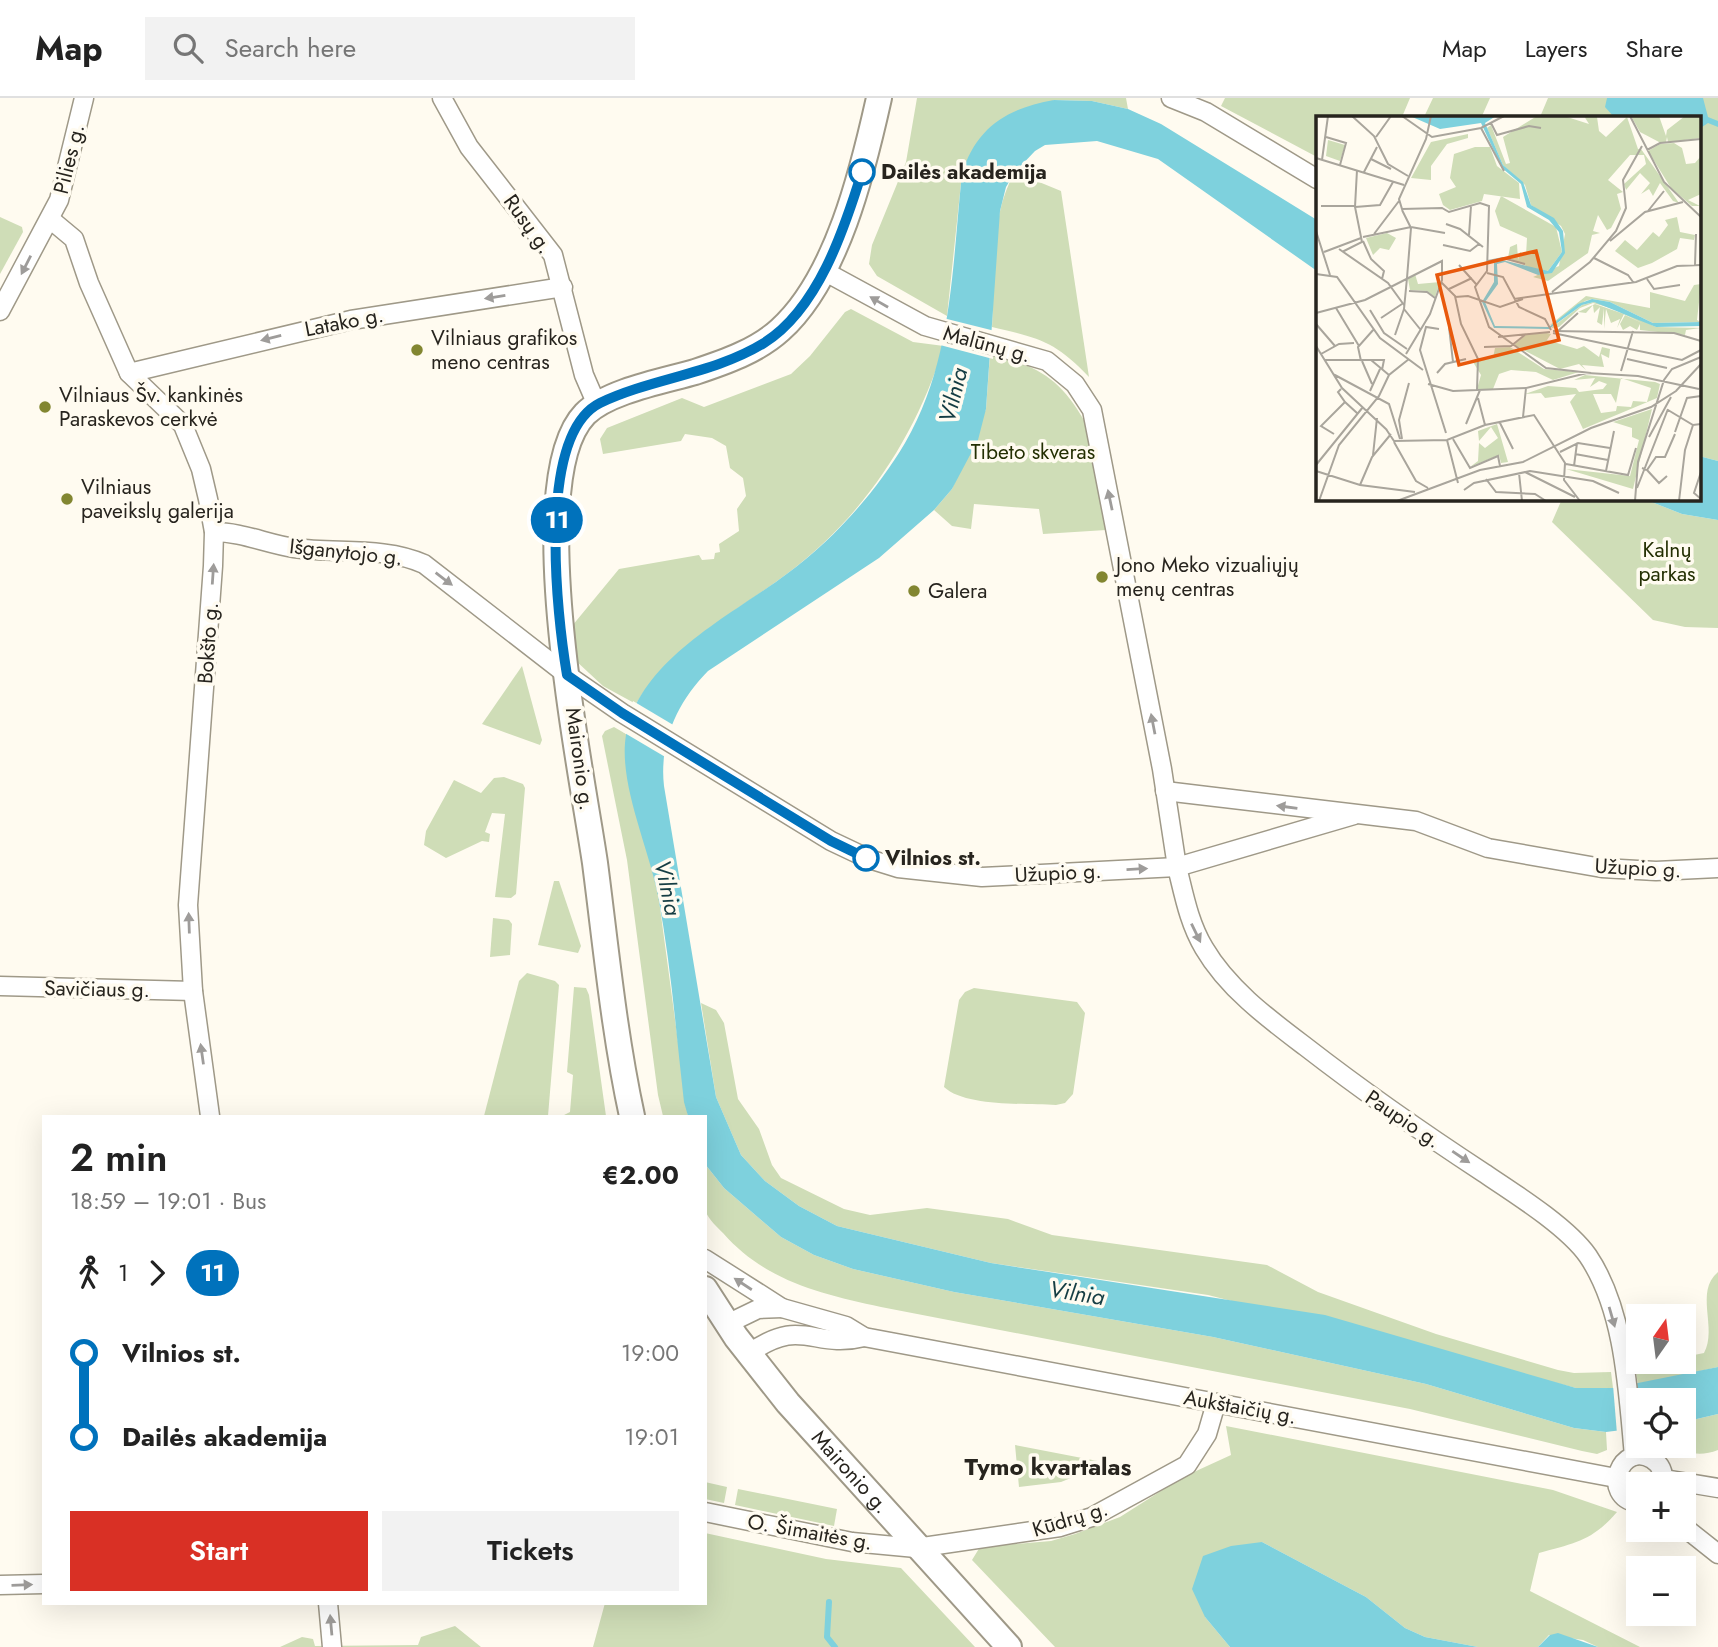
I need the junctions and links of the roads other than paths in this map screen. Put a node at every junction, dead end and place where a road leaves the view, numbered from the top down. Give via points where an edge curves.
1 (84, 98) edge
2 (442, 98) edge
3 (880, 98) edge
4 (1171, 98) edge
5 (1316, 178) edge
6 (50, 219) junction
7 (822, 270) junction
8 (563, 286) junction
9 (0, 311) edge
10 (129, 373) junction
11 (597, 405) junction
12 (214, 531) junction
13 (567, 675) junction
14 (1165, 791) junction
15 (1354, 815) junction
16 (1177, 867) junction
17 (1718, 868) edge
18 (0, 986) edge
19 (193, 991) junction
20 (210, 1115) edge
21 (632, 1115) edge
22 (707, 1260) edge
23 (707, 1292) edge
24 (782, 1308) junction
25 (727, 1324) junction
26 (864, 1337) junction
27 (748, 1354) junction
28 (1626, 1390) edge
29 (1216, 1403) junction
30 (1631, 1458) edge
31 (1650, 1458) edge
32 (1661, 1472) edge
33 (1616, 1478) junction
34 (1696, 1485) edge
35 (1718, 1488) edge
36 (1626, 1496) edge
37 (707, 1512) edge
38 (1696, 1536) edge
39 (916, 1548) junction
40 (1718, 1553) edge
41 (42, 1584) edge
42 (0, 1585) edge
43 (328, 1605) edge
44 (332, 1647) edge
45 (1009, 1647) edge

1 - 6 street, Pilies g. via 66,178
2 - 8 street, Rusų g. via 469,147 553,255
3 - 7 main road, Maironio g. via 857,187
4 - 5 street via 1206,111
6 -> 9 street, Pilies g.
6 - 10 street, Bokšto g. via 75,239
7 - 11 main road, Maironio g. via 803,305 764,343 715,366
14 -> 7 street, Malūnų g. via 1092,410 1061,369 1025,352 937,331
8 -> 10 street, Latako g. via 351,320
8 - 11 street, Rusų g. via 584,375
10 - 12 street, Bokšto g. via 183,425 201,469
11 - 13 main road, Maironio g. via 573,431 561,470 557,597
12 -> 13 street, Išganytojo g. via 290,548 410,558 442,576
19 -> 12 street, Bokšto g. via 188,905 191,837
13 -> 16 street, Užupio g. via 831,841 869,859 898,868 982,877
13 - 21 main road, Maironio g.
15 -> 14 street, Užupio g.
14 - 16 street
15 - 16 street, Užupio g.
15 - 17 street, Užupio g. via 1416,821 1488,848 1555,862 1656,871
16 -> 28 street, Paupio g. via 1190,920 1204,948 1243,995 1371,1097 1518,1196 1587,1254 1614,1321
18 - 19 street, Savičiaus g.
20 -> 19 street, Bokšto g.
24 -> 22 street, Aukštaičių g.
23 - 25 main road, Maironio g.
24 - 25 street, Aukštaičių g. via 758,1309
24 - 26 street, Aukštaičių g. via 846,1326
25 - 27 main road, Maironio g.
26 - 27 street, Aukštaičių g. via 845,1342 784,1334
26 - 29 street, Aukštaičių g.
27 - 39 main road, Maironio g.
29 - 33 street, Aukštaičių g.
29 - 39 street, Kūdrų g. via 1207,1434 1186,1465 1092,1517 1022,1534
30 - 33 street via 1622,1464
31 - 32 street
33 - 36 street via 1620,1493
34 - 35 street
37 - 39 street, O. Šimaitės g. via 852,1542
38 - 40 street
39 - 45 main road, Maironio g.
42 -> 41 street
44 -> 43 street

